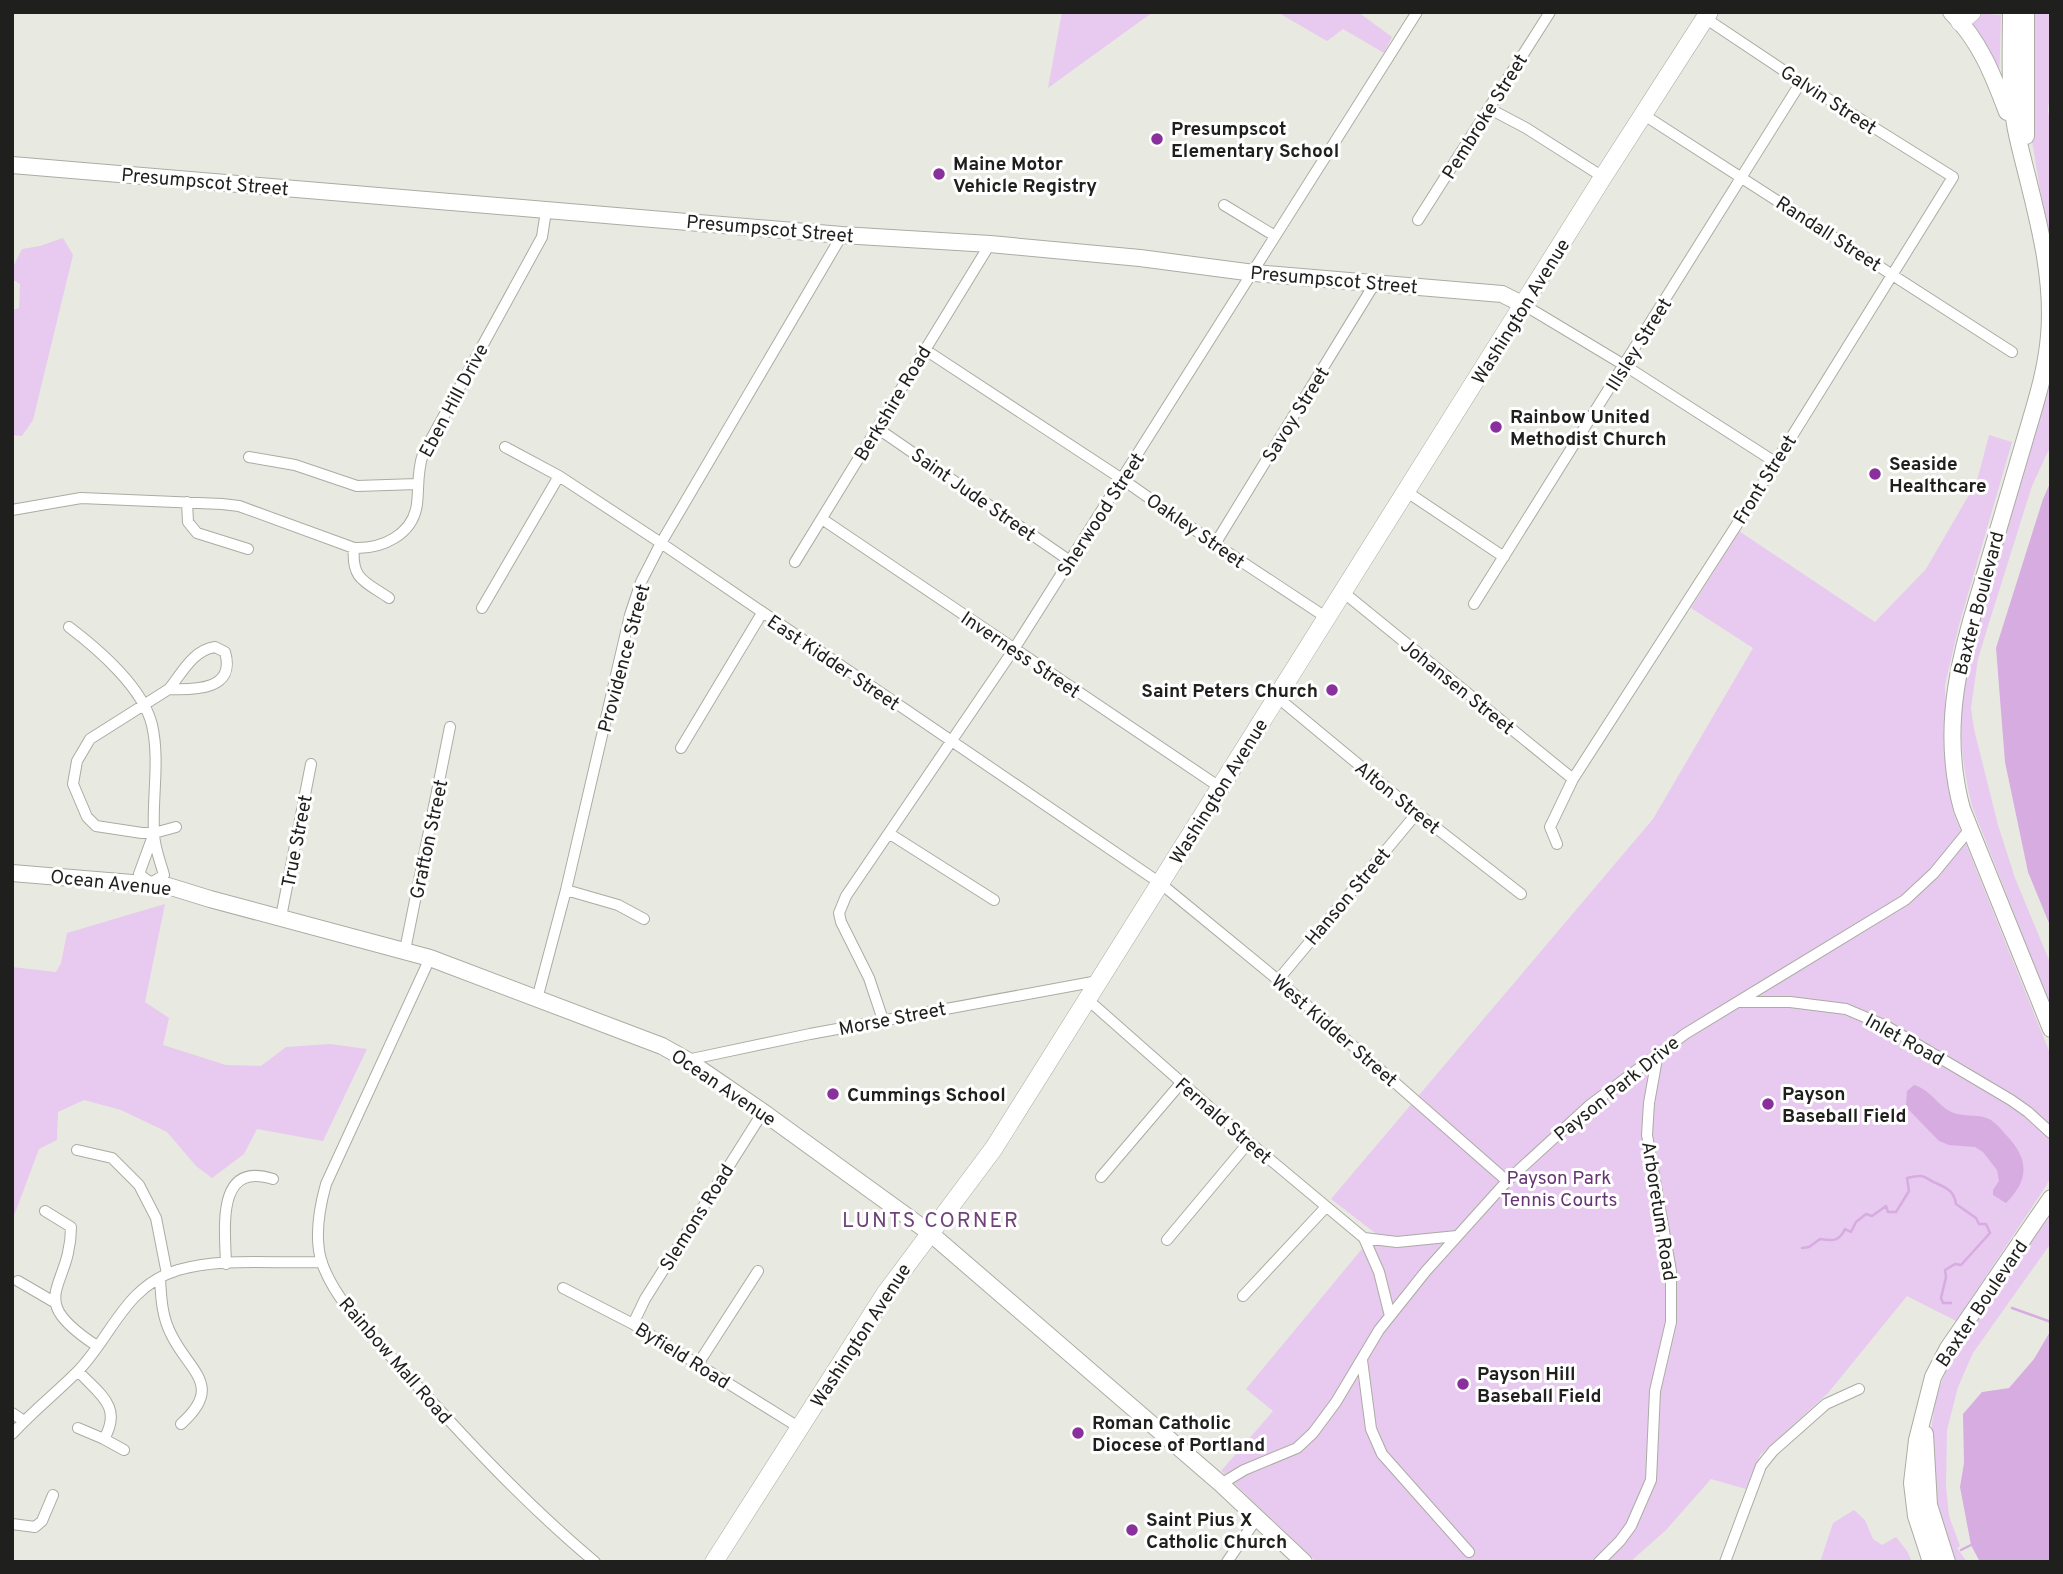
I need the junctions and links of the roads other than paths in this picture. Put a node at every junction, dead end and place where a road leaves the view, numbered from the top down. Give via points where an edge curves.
1 (1416, 12) edge
2 (1550, 12) edge
3 (2011, 12) edge
4 (2026, 12) edge
5 (1707, 15) edge
6 (1961, 15) edge
7 (1801, 82) junction
8 (1490, 108) junction
9 (1644, 115) junction
10 (2017, 138) junction
11 (12, 164) edge
12 (2026, 167) junction
13 (1603, 177) junction
14 (1742, 177) junction
15 (1954, 177) joint
16 (1224, 205) dead end
17 (546, 211) junction
18 (1419, 220) dead end
19 (842, 235) junction
20 (1275, 236) junction
21 (990, 244) junction
22 (1254, 272) junction
23 (1893, 274) junction
24 (1375, 283) junction
25 (1524, 305) junction
26 (924, 349) junction
27 (2012, 352) dead end
28 (1624, 365) junction
29 (877, 428) junction
30 (505, 446) dead end
31 (249, 457) dead end
32 (1775, 462) junction
33 (559, 476) junction
34 (1122, 479) junction
35 (417, 484) junction
36 (1407, 492) junction
37 (187, 502) junction
38 (12, 510) edge
39 (822, 519) junction
40 (661, 543) junction
41 (1215, 544) junction
42 (354, 548) junction
43 (248, 550) dead end
44 (1504, 557) junction
45 (1070, 561) junction
46 (795, 562) dead end
47 (1343, 592) junction
48 (389, 598) dead end
49 (1474, 604) dead end
50 (482, 608) dead end
51 (762, 613) junction
52 (1327, 618) junction
53 (69, 627) dead end
54 (1014, 649) junction
55 (169, 689) junction
56 (1277, 697) junction
57 (144, 706) junction
58 (450, 727) dead end
59 (951, 740) junction
60 (681, 748) dead end
61 (311, 764) dead end
62 (1573, 779) junction
63 (1221, 788) junction
64 (1417, 813) junction
65 (176, 827) dead end
66 (1970, 829) junction
67 (153, 833) junction
68 (890, 834) junction
69 (1557, 844) dead end
70 (12, 873) edge
71 (151, 883) junction
72 (1160, 883) junction
73 (566, 891) junction
74 (1521, 894) dead end
75 (994, 900) dead end
76 (281, 917) junction
77 (644, 919) dead end
78 (405, 950) junction
79 (430, 958) junction
80 (1278, 980) junction
81 (1098, 981) junction
82 (537, 999) junction
83 (1087, 999) junction
84 (1739, 1002) junction
85 (883, 1020) junction
86 (2051, 1029) edge
87 (1658, 1053) junction
88 (687, 1060) junction
89 (1181, 1083) junction
90 (763, 1112) junction
91 (2051, 1133) edge
92 (1249, 1142) junction
93 (77, 1150) dead end
94 (1101, 1177) dead end
95 (273, 1179) dead end
96 (1507, 1181) junction
97 (2051, 1198) edge
98 (1325, 1208) junction
99 (46, 1212) dead end
100 (930, 1233) junction
101 (1457, 1236) junction
102 (1364, 1238) junction
103 (1167, 1240) dead end
104 (322, 1262) junction
105 (226, 1264) junction
106 (758, 1271) dead end
107 (163, 1276) junction
108 (18, 1281) dead end
109 (563, 1288) dead end
110 (1243, 1296) dead end
111 (54, 1302) junction
112 (1390, 1317) junction
113 (633, 1324) junction
114 (97, 1346) junction
115 (1362, 1360) junction
116 (698, 1364) junction
117 (78, 1371) junction
118 (1859, 1389) dead end
119 (12, 1413) edge
120 (1924, 1414) junction
121 (24, 1421) junction
122 (181, 1423) dead end
123 (78, 1428) dead end
124 (800, 1428) junction
125 (12, 1434) edge
126 (104, 1439) junction
127 (124, 1450) dead end
128 (1221, 1484) junction
129 (53, 1495) dead end
130 (1257, 1518) junction
131 (12, 1524) edge
132 (1469, 1552) dead end
133 (595, 1562) edge
134 (714, 1562) edge
135 (1227, 1562) edge
136 (1304, 1562) edge
137 (1600, 1562) edge
138 (1725, 1562) edge
139 (1931, 1562) edge
140 (1947, 1562) edge

1 - 20 street, Sherwood Street
2 - 8 street, Pembroke Street
3 - 10 street, Baxter Boulevard via 2011,88
4 - 12 street, Baxter Boulevard
5 - 7 street, Galvin Street
5 - 9 main road, Washington Avenue
6 - 10 street via 1988,62
7 - 14 street, Illsley Street
7 - 15 street, Galvin Street
8 - 13 street
8 - 18 street, Pembroke Street
9 - 13 main road, Washington Avenue
9 - 14 street, Randall Street
10 - 12 street, Baxter Boulevard
11 - 17 street, Presumpscot Street
12 - 66 street, Baxter Boulevard via 2048,280 2049,336 2042,384 1972,616 1953,698 1953,766
13 - 25 main road, Washington Avenue
14 - 23 street, Randall Street
14 - 28 street, Illsley Street
15 - 23 street, Front Street
16 - 20 street
17 - 19 street, Presumpscot Street
17 - 35 street, Eben Hill Drive via 542,237 429,440
19 - 21 street, Presumpscot Street
19 - 40 street, Providence Street
20 - 22 street, Sherwood Street
21 - 22 street, Presumpscot Street
21 - 26 street, Berkshire Road
22 - 24 street, Presumpscot Street
22 - 34 street, Sherwood Street
23 - 27 street, Randall Street
23 - 32 street, Front Street
24 - 25 street, Presumpscot Street via 1502,294
24 - 41 street, Savoy Street
25 - 28 street
25 - 36 main road, Washington Avenue
26 - 29 street, Berkshire Road
26 - 34 street, Oakley Street
28 - 32 street
28 - 44 street, Illsley Street
29 - 39 street, Berkshire Road
29 - 45 street, Saint Jude Street
30 - 33 street, East Kidder Street
31 - 35 street via 295,465 356,486
32 - 62 street, Front Street
33 - 40 street, East Kidder Street
33 - 50 street
34 - 41 street, Oakley Street
34 - 45 street, Sherwood Street
35 - 42 street, Eben Hill Drive via 417,503 408,526 389,542
36 - 44 street
36 - 47 main road, Washington Avenue
37 - 38 street, Eben Hill Drive via 82,498
37 - 42 street, Eben Hill Drive via 239,506
37 - 43 street via 188,522 197,533
39 - 46 street, Berkshire Road
39 - 54 street, Inverness Street
40 - 51 street, East Kidder Street
40 - 73 street, Providence Street via 633,606
41 - 52 street, Oakley Street
42 - 48 street via 352,563 357,576
44 - 49 street, Illsley Street
45 - 54 street, Sherwood Street
47 - 52 main road, Washington Avenue
47 - 62 street, Johansen Street
51 - 59 street, East Kidder Street
51 - 60 street
52 - 56 main road, Washington Avenue
53 - 57 street via 106,659
54 - 59 street, Sherwood Street
54 - 63 street, Inverness Street
55 - 55 street via 194,689 217,682 228,663 225,652 215,647 204,649
55 - 57 street
56 - 63 main road, Washington Avenue
56 - 64 street, Alton Street
57 - 67 street via 155,747
57 - 67 street via 90,739 77,761 73,784 87,817 96,826
58 - 78 street, Grafton Street
59 - 68 street, Sherwood Street
59 - 72 street, East Kidder Street
61 - 76 street, True Street
62 - 69 street, Front Street via 1550,827
63 - 72 main road, Washington Avenue
64 - 74 street, Alton Street
64 - 80 street, Hanson Street
65 - 67 street
66 - 84 street, Payson Park Drive via 1905,900
66 - 86 street, Baxter Boulevard
67 - 71 street via 139,874
67 - 71 street via 164,875
68 - 75 street
68 - 85 street, Sherwood Street via 839,913
70 - 71 street, Ocean Avenue
71 - 76 street, Ocean Avenue
72 - 80 street, West Kidder Street
72 - 81 main road, Washington Avenue
73 - 77 street via 618,905
73 - 82 street, Providence Street
76 - 78 street, Ocean Avenue
78 - 79 street, Ocean Avenue
79 - 82 street, Ocean Avenue
79 - 104 street, Rainbow Mall Road via 326,1184 318,1220
80 - 96 street, West Kidder Street
81 - 83 main road, Washington Avenue
81 - 85 street, Morse Street
82 - 88 street, Ocean Avenue via 662,1046
83 - 89 street, Fernald Street
83 - 100 main road, Washington Avenue via 994,1148
84 - 87 street, Payson Park Drive
84 - 91 street, Inlet Road via 1824,1004 1867,1017 2011,1100
85 - 88 street, Morse Street
87 - 96 street, Payson Park Drive via 1590,1105
87 - 137 street, Arboretum Road via 1647,1135 1673,1305 1655,1391 1651,1480 1631,1526
88 - 90 street, Ocean Avenue
89 - 92 street, Fernald Street
89 - 94 street
90 - 100 street, Ocean Avenue
90 - 113 street, Slemons Road
92 - 98 street, Fernald Street
92 - 103 street
93 - 107 street via 111,1158 139,1185 156,1218
95 - 105 street via 251,1175 233,1186 226,1221
96 - 101 street, Payson Park Drive
97 - 120 street, Baxter Boulevard via 1948,1348 1933,1377
98 - 102 street, Fernald Street
98 - 110 street
99 - 111 street via 71,1227
100 - 124 main road, Washington Avenue via 885,1294
100 - 128 street, Ocean Avenue
101 - 102 street via 1397,1242
101 - 112 street, Payson Park Drive
102 - 112 street
104 - 105 street
104 - 133 street, Rainbow Mall Road via 345,1304 467,1441
105 - 107 street
106 - 116 street
107 - 114 street via 128,1303
107 - 122 street via 161,1294 170,1335 202,1381 196,1407
108 - 111 street
109 - 113 street, Byfield Road
111 - 114 street via 65,1323
112 - 115 street, Payson Park Drive
113 - 116 street, Byfield Road
114 - 117 street
115 - 128 street, Payson Park Drive via 1306,1441
115 - 132 street via 1371,1429 1382,1454
116 - 124 street, Byfield Road
117 - 121 street
117 - 126 street via 111,1411 113,1420
118 - 138 street via 1826,1404 1761,1466
119 - 121 street
120 - 139 street, Baxter Boulevard via 1912,1483 1916,1516
120 - 140 street, Baxter Boulevard via 1929,1505
121 - 125 street
123 - 126 street
124 - 134 main road, Washington Avenue
126 - 127 street
128 - 130 street, Ocean Avenue
129 - 131 street via 35,1527
130 - 135 street
130 - 136 street, Ocean Avenue

